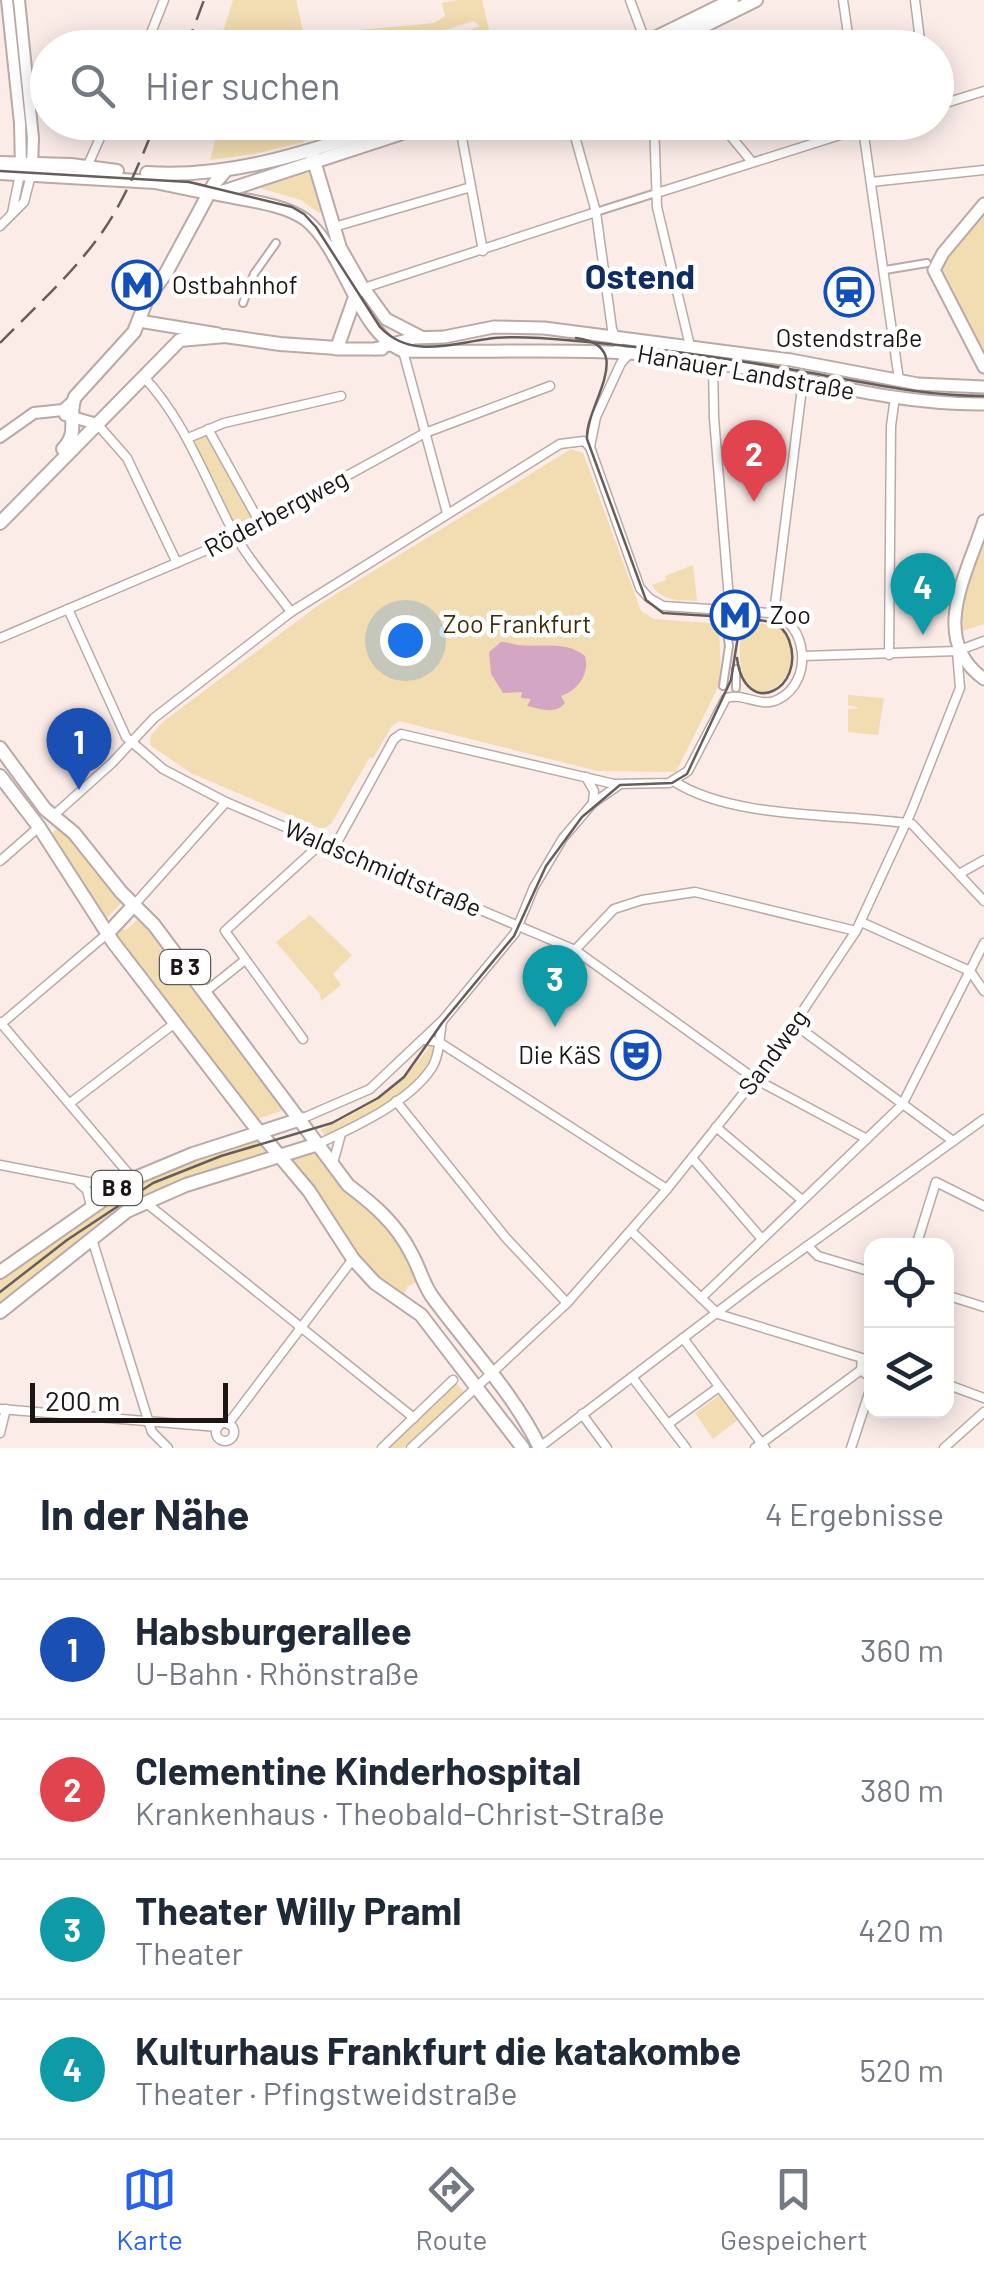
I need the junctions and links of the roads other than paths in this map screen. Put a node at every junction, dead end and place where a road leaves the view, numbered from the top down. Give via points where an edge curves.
1 (7, 0) edge
2 (18, 0) edge
3 (164, 0) edge
4 (630, 0) edge
5 (732, 0) edge
6 (756, 0) edge
7 (843, 0) edge
8 (915, 0) edge
9 (152, 30) edge
10 (644, 30) edge
11 (679, 30) edge
12 (688, 30) edge
13 (847, 30) edge
14 (919, 30) edge
15 (984, 91) edge
16 (954, 100) edge
17 (99, 140) edge
18 (354, 140) edge
19 (371, 140) edge
20 (462, 140) edge
21 (576, 140) edge
22 (655, 140) edge
23 (734, 140) edge
24 (818, 140) edge
25 (865, 140) edge
26 (314, 156) junction
27 (752, 162) junction
28 (0, 163) edge
29 (88, 166) junction
30 (26, 169) junction
31 (226, 170) junction
32 (984, 170) edge
33 (0, 173) edge
34 (872, 182) junction
35 (471, 186) junction
36 (208, 193) junction
37 (657, 193) junction
38 (984, 204) edge
39 (596, 212) junction
40 (0, 226) edge
41 (334, 227) junction
42 (276, 243) dead end
43 (483, 251) junction
44 (927, 263) dead end
45 (885, 270) junction
46 (360, 290) junction
47 (243, 304) dead end
48 (139, 321) junction
49 (222, 335) junction
50 (614, 335) junction
51 (418, 338) junction
52 (389, 345) junction
53 (690, 346) junction
54 (336, 349) junction
55 (375, 349) junction
56 (403, 352) junction
57 (624, 354) junction
58 (713, 362) junction
59 (984, 367) edge
60 (143, 376) junction
61 (802, 380) junction
62 (899, 380) junction
63 (550, 386) dead end
64 (984, 386) edge
65 (341, 396) dead end
66 (895, 397) junction
67 (72, 402) junction
68 (984, 408) edge
69 (50, 412) junction
70 (73, 417) junction
71 (99, 422) junction
72 (208, 428) junction
73 (425, 433) junction
74 (0, 436) edge
75 (188, 438) junction
76 (590, 447) junction
77 (448, 512) junction
78 (0, 520) edge
79 (984, 521) edge
80 (260, 523) junction
81 (236, 536) junction
82 (177, 562) junction
83 (68, 610) junction
84 (730, 611) junction
85 (291, 612) junction
86 (774, 613) junction
87 (736, 620) dead end
88 (0, 638) edge
89 (984, 641) edge
90 (729, 646) junction
91 (738, 650) dead end
92 (958, 651) junction
93 (804, 656) junction
94 (834, 656) junction
95 (889, 656) junction
96 (734, 669) junction
97 (800, 670) junction
98 (984, 679) edge
99 (723, 686) dead end
100 (735, 692) junction
101 (131, 744) junction
102 (0, 748) edge
103 (0, 776) edge
104 (586, 777) junction
105 (674, 782) junction
106 (619, 785) junction
107 (226, 802) junction
108 (594, 804) junction
109 (53, 816) junction
110 (904, 823) junction
111 (39, 827) junction
112 (319, 840) junction
113 (335, 846) junction
114 (0, 860) edge
115 (984, 860) edge
116 (959, 874) junction
117 (984, 901) edge
118 (134, 905) junction
119 (108, 926) junction
120 (519, 926) junction
121 (859, 926) junction
122 (984, 944) edge
123 (576, 950) junction
124 (245, 960) junction
125 (970, 971) junction
126 (984, 991) edge
127 (205, 992) junction
128 (443, 1020) junction
129 (175, 1023) junction
130 (0, 1024) edge
131 (794, 1024) junction
132 (302, 1039) dead end
133 (424, 1040) junction
134 (438, 1042) junction
135 (756, 1079) junction
136 (396, 1101) junction
137 (70, 1103) junction
138 (902, 1104) junction
139 (984, 1118) edge
140 (301, 1119) junction
141 (280, 1125) junction
142 (716, 1128) junction
143 (259, 1131) junction
144 (341, 1134) junction
145 (314, 1139) junction
146 (867, 1139) junction
147 (953, 1141) junction
148 (275, 1149) junction
149 (692, 1158) junction
150 (0, 1164) edge
151 (333, 1166) junction
152 (70, 1179) junction
153 (121, 1185) junction
154 (667, 1189) junction
155 (802, 1200) junction
156 (144, 1201) junction
157 (91, 1206) junction
158 (984, 1206) edge
159 (127, 1211) junction
160 (631, 1231) junction
161 (91, 1237) junction
162 (761, 1238) junction
163 (918, 1238) edge
164 (808, 1246) junction
165 (353, 1259) junction
166 (864, 1270) edge
167 (0, 1272) edge
168 (424, 1284) junction
169 (701, 1298) junction
170 (954, 1298) edge
171 (407, 1302) junction
172 (567, 1302) junction
173 (732, 1302) junction
174 (984, 1307) edge
175 (0, 1312) edge
176 (718, 1314) junction
177 (740, 1321) junction
178 (300, 1327) junction
179 (683, 1338) junction
180 (862, 1370) junction
181 (864, 1372) edge
182 (492, 1376) junction
183 (632, 1377) junction
184 (453, 1380) dead end
185 (719, 1387) junction
186 (954, 1387) edge
187 (482, 1392) junction
188 (508, 1398) junction
189 (984, 1398) edge
190 (864, 1407) edge
191 (3, 1409) edge
192 (984, 1412) edge
193 (582, 1414) junction
194 (414, 1418) junction
195 (149, 1422) junction
196 (228, 1424) junction
197 (668, 1424) junction
198 (218, 1427) junction
199 (0, 1433) edge
200 (512, 1433) junction
201 (232, 1438) junction
202 (219, 1439) junction
203 (760, 1446) edge
204 (540, 1447) edge
205 (168, 1448) edge
206 (210, 1448) edge
207 (241, 1448) edge
208 (382, 1448) edge
209 (411, 1448) edge
210 (522, 1448) edge
211 (607, 1448) edge
212 (686, 1448) edge
213 (851, 1448) edge
214 (944, 1448) edge

1 - 30 street
2 - 30 street
3 - 9 street
4 - 10 street
5 - 11 main road
6 - 12 main road
7 - 13 street
8 - 14 street
15 - 16 street
17 - 29 street
18 - 26 main road
19 - 26 main road
20 - 35 street
21 - 39 street
22 - 37 street
23 - 27 street
24 - 27 street
25 - 34 street
26 - 31 main road, Hanauer Landstraße
26 - 36 main road, Hanauer Landstraße via 234,190
26 - 41 main road, Hanauer Landstraße
27 - 37 street
28 - 30 main road, Hanauer Landstraße
29 - 30 main road, Hanauer Landstraße
29 - 31 main road, Hanauer Landstraße via 160,174
30 - 33 main road, Hanauer Landstraße
30 - 36 main road, Hanauer Landstraße
30 - 40 street via 24,202
31 - 36 main road
32 - 34 street
34 - 45 street
35 - 41 street
35 - 43 street
36 - 46 main road, Hanauer Landstraße via 303,218
36 - 48 main road
37 - 39 street
37 - 53 street
38 - 59 main road via 934,270
39 - 43 street
39 - 50 street
41 - 46 main road, Hanauer Landstraße
42 - 47 street
43 - 46 street
44 - 45 street
45 - 62 street
46 - 51 main road, Hanauer Landstraße via 382,315
46 - 52 main road, Hanauer Landstraße
46 - 54 main road
48 - 49 main road
48 - 67 main road
49 - 54 main road
49 - 60 main road via 181,340
50 - 51 main road, Hanauer Landstraße via 512,326
50 - 53 main road, Hanauer Landstraße
50 - 57 street
51 - 52 main road, Hanauer Landstraße
51 - 56 main road
52 - 55 main road
52 - 56 main road, Hanauer Landstraße
53 - 62 main road, Hanauer Landstraße
54 - 55 main road
55 - 56 main road
56 - 57 main road, Hanauer Landstraße
56 - 73 street
57 - 58 main road, Hanauer Landstraße
57 - 76 street
58 - 61 main road, Hanauer Landstraße
58 - 84 street
60 - 71 main road
60 - 75 street
61 - 66 main road, Hanauer Landstraße
61 - 86 street
62 - 64 main road, Hanauer Landstraße
63 - 73 street, Röderbergweg
65 - 72 street
66 - 68 main road, Hanauer Landstraße
66 - 95 street
67 - 69 street
67 - 70 main road
69 - 70 street
69 - 74 street via 34,413
70 - 71 street
70 - 78 main road via 70,442
71 - 78 main road
71 - 82 street via 127,458
72 - 75 street
72 - 80 street
73 - 77 street
73 - 80 street, Röderbergweg
75 - 81 street
76 - 77 street via 585,440 560,444
76 - 84 street via 640,588 661,606
77 - 85 street
79 - 92 main road via 954,618
80 - 81 street, Röderbergweg
81 - 82 street, Röderbergweg
81 - 85 street
82 - 83 street, Röderbergweg
83 - 88 street, Röderbergweg
83 - 101 street, Waldschmidtstraße
84 - 86 street
85 - 101 street via 154,718
86 - 93 street via 794,629
87 - 90 street via 727,632
89 - 92 street
90 - 91 street
90 - 96 street
92 - 95 street
92 - 98 main road
92 - 110 street, Sandweg via 960,688
93 - 94 street
93 - 97 street
94 - 95 street
94 - 97 street
96 - 99 street
96 - 100 street
97 - 100 street via 776,701
100 - 105 street via 721,703 690,769
101 - 107 street, Waldschmidtstraße
101 - 109 street
102 - 109 main road, B 3
103 - 111 main road, B 3
104 - 106 street
104 - 108 street
104 - 113 street via 401,734
105 - 106 street
105 - 110 street via 767,810
106 - 108 street
107 - 112 street, Waldschmidtstraße
107 - 118 street
108 - 120 street via 544,867
109 - 118 main road, B 3
110 - 116 street via 920,829
110 - 121 street, Sandweg
111 - 114 street
111 - 119 main road, B 3
112 - 113 street, Waldschmidtstraße
112 - 124 street via 227,926 226,938
113 - 120 street, Waldschmidtstraße
115 - 116 street
116 - 117 street
118 - 119 main road
118 - 127 main road, B 3
119 - 129 main road, B 3
119 - 130 street
120 - 123 street, Waldschmidtstraße
120 - 128 street
121 - 123 street via 695,892 614,908
121 - 125 street
121 - 131 street, Sandweg
122 - 125 street
123 - 135 street, Waldschmidtstraße
124 - 127 street
124 - 132 street
125 - 126 street
125 - 138 street
127 - 140 main road, B 3
128 - 133 street
128 - 134 street
129 - 137 street
129 - 143 main road, B 3
130 - 137 street
131 - 135 street, Sandweg
131 - 138 street
133 - 134 street
133 - 140 street via 365,1092
134 - 136 street via 430,1070
134 - 154 street
135 - 142 street, Sandweg
135 - 146 street, Waldschmidtstraße
136 - 144 street
136 - 172 street
137 - 153 street
138 - 146 street
138 - 147 street
139 - 147 street
140 - 141 main road, B 8
140 - 145 main road, B 3
141 - 143 main road, B 8
141 - 145 main road
141 - 148 main road
142 - 149 street, Sandweg
142 - 155 street
143 - 148 main road, B 3
143 - 153 main road, B 8
144 - 145 street
144 - 151 street
145 - 148 main road
145 - 151 main road, B 3
146 - 155 street
147 - 164 street
148 - 156 main road, B 8
148 - 165 main road, B 3
149 - 154 street, Sandweg
149 - 162 street
150 - 152 street
151 - 168 main road, B 3 via 396,1230
152 - 153 street
152 - 157 street via 88,1190
153 - 157 main road, B 8
153 - 159 main road via 130,1194
154 - 160 street, Sandweg
155 - 162 street
156 - 159 main road, B 8
156 - 178 street
157 - 167 main road, B 8
158 - 163 street via 936,1182
159 - 161 main road, B 8
160 - 169 street
160 - 172 street, Sandweg
161 - 175 main road, B 8
161 - 195 street
162 - 169 street
164 - 166 street via 818,1256
164 - 173 street
165 - 171 main road, B 3
165 - 178 street
168 - 171 main road via 412,1288
168 - 182 main road, B 3
169 - 176 street
170 - 174 street
171 - 187 main road, B 3
172 - 182 street, Sandweg
173 - 176 street
173 - 177 street
176 - 177 street
176 - 179 street
177 - 180 street via 862,1358
178 - 194 street
178 - 196 street
179 - 183 street
179 - 185 street
180 - 181 street
180 - 203 street
182 - 187 main road
182 - 188 main road, B 3
183 - 193 street
183 - 197 street
184 - 194 street
185 - 197 street
185 - 203 street
186 - 189 street
187 - 188 main road
187 - 200 main road, B 3
187 - 209 street
188 - 204 main road, B 3
190 - 213 street
191 - 195 street
191 - 199 street
192 - 214 street
193 - 204 street
193 - 211 street
194 - 208 street
195 - 198 street
195 - 205 street
196 - 198 street
196 - 201 street
197 - 212 street
198 - 202 street
200 - 204 main road
200 - 210 main road, B 3
201 - 202 street
201 - 207 street
202 - 206 street

